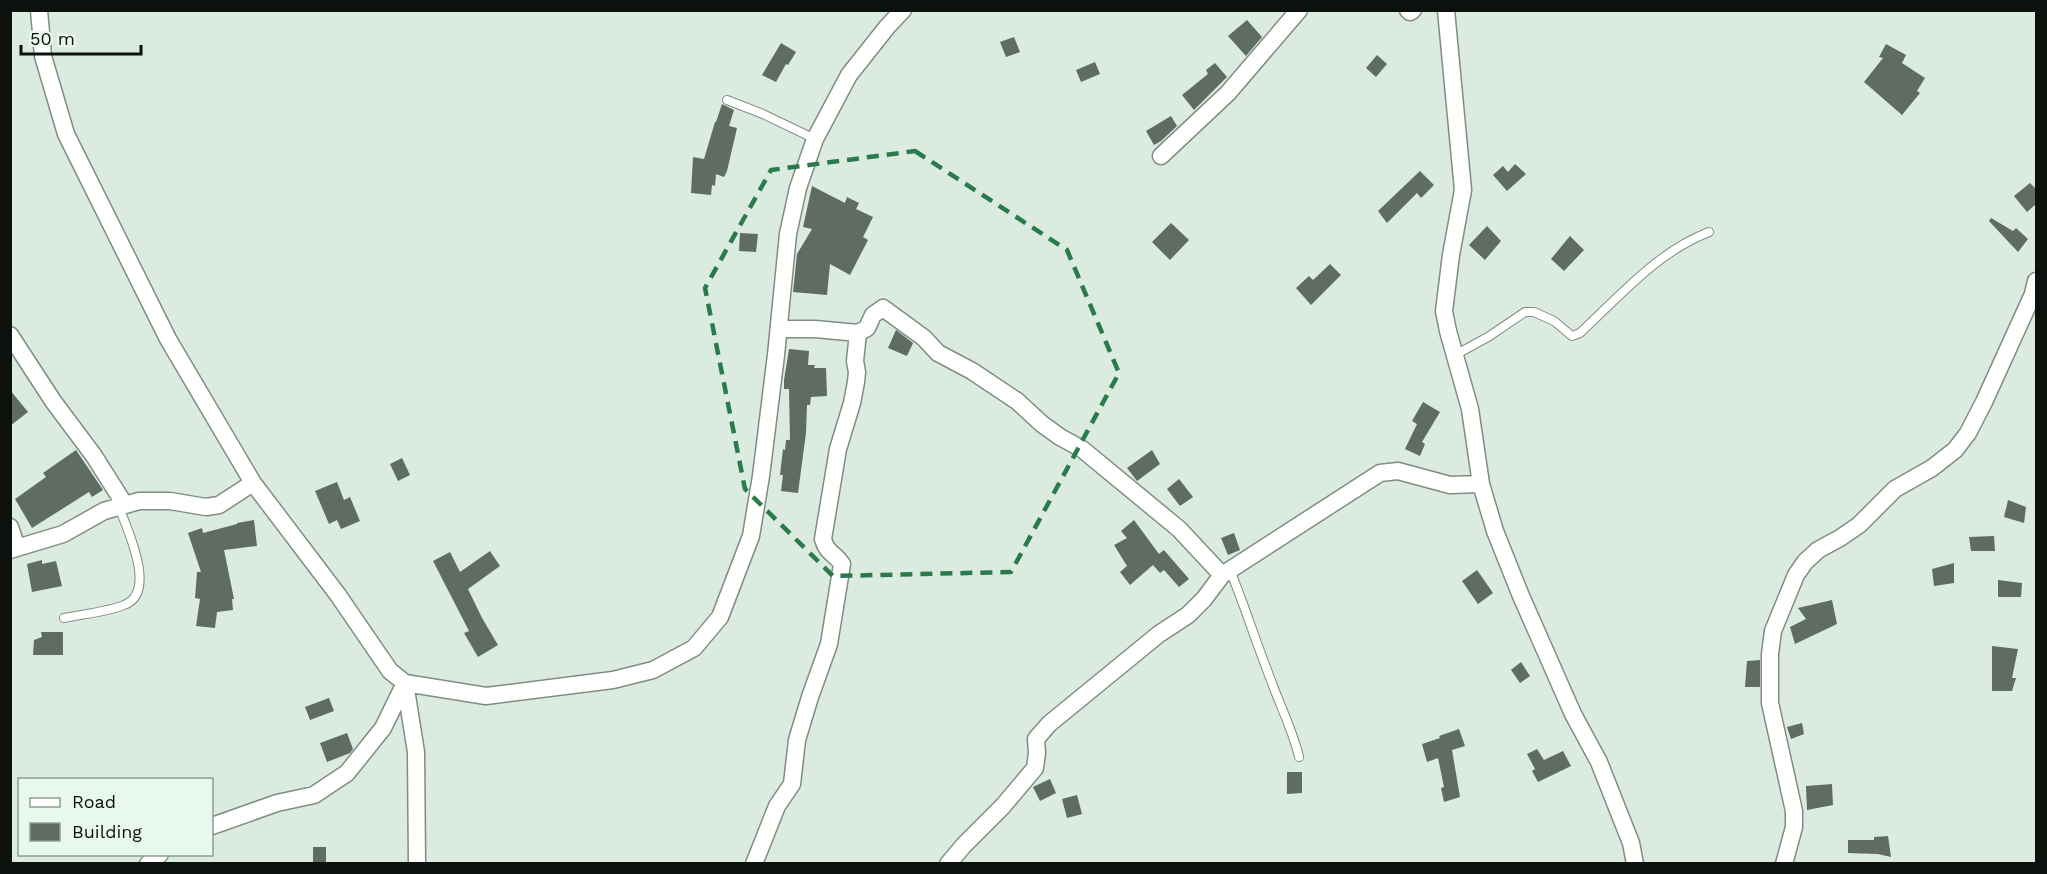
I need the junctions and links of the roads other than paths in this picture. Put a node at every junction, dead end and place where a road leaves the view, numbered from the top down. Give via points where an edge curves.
1 (39, 10) edge
2 (903, 10) edge
3 (1299, 10) edge
4 (1408, 10) edge
5 (1413, 10) edge
6 (1446, 10) edge
7 (727, 100) dead end
8 (815, 139) junction
9 (1161, 156) dead end
10 (1709, 232) dead end
11 (2037, 281) edge
12 (778, 329) junction
13 (858, 333) junction
14 (10, 335) edge
15 (1455, 355) junction
16 (253, 483) junction
17 (1481, 484) junction
18 (122, 506) junction
19 (10, 527) edge
20 (14, 549) edge
21 (1226, 572) junction
22 (64, 618) dead end
23 (405, 683) junction
24 (1299, 757) dead end
25 (213, 826) edge
26 (417, 864) edge
27 (754, 864) edge
28 (948, 864) edge
29 (1635, 864) edge
30 (1784, 864) edge

1 - 16 street via 43,56 66,134 168,339
2 - 8 street via 849,75
3 - 9 street via 1228,93
4 - 5 street
6 - 15 street via 1463,190 1444,311
7 - 8 lane
8 - 12 street via 788,234
10 - 15 lane via 1690,239 1653,266 1580,333 1572,336 1554,321 1525,312
11 - 30 street via 1984,402 1955,450 1895,489 1859,525 1818,549 1796,575 1773,632 1770,654 1770,703 1794,811
12 - 13 street
12 - 23 street via 751,536 720,617 694,648 653,670 613,680 486,696
13 - 21 street via 883,308 896,316 938,352 1017,401 1042,424 1082,449
13 - 27 street via 856,382 838,449 823,539 842,564 829,644 797,740 792,784 777,806
14 - 18 street via 94,456
15 - 17 street via 1470,409
16 - 18 street via 219,505 140,501
16 - 23 street via 390,671
17 - 21 street via 1450,485 1398,471 1380,473
17 - 29 street via 1517,588 1573,714 1599,762 1631,843
18 - 20 street via 104,511 63,534
18 - 22 lane via 139,563 141,577 136,595 126,605
19 - 20 street
21 - 24 lane via 1247,612
21 - 28 street via 1188,615 1049,724 1036,739 1035,768
23 - 25 street via 383,728 347,773 314,795 277,803
23 - 26 street via 416,752

